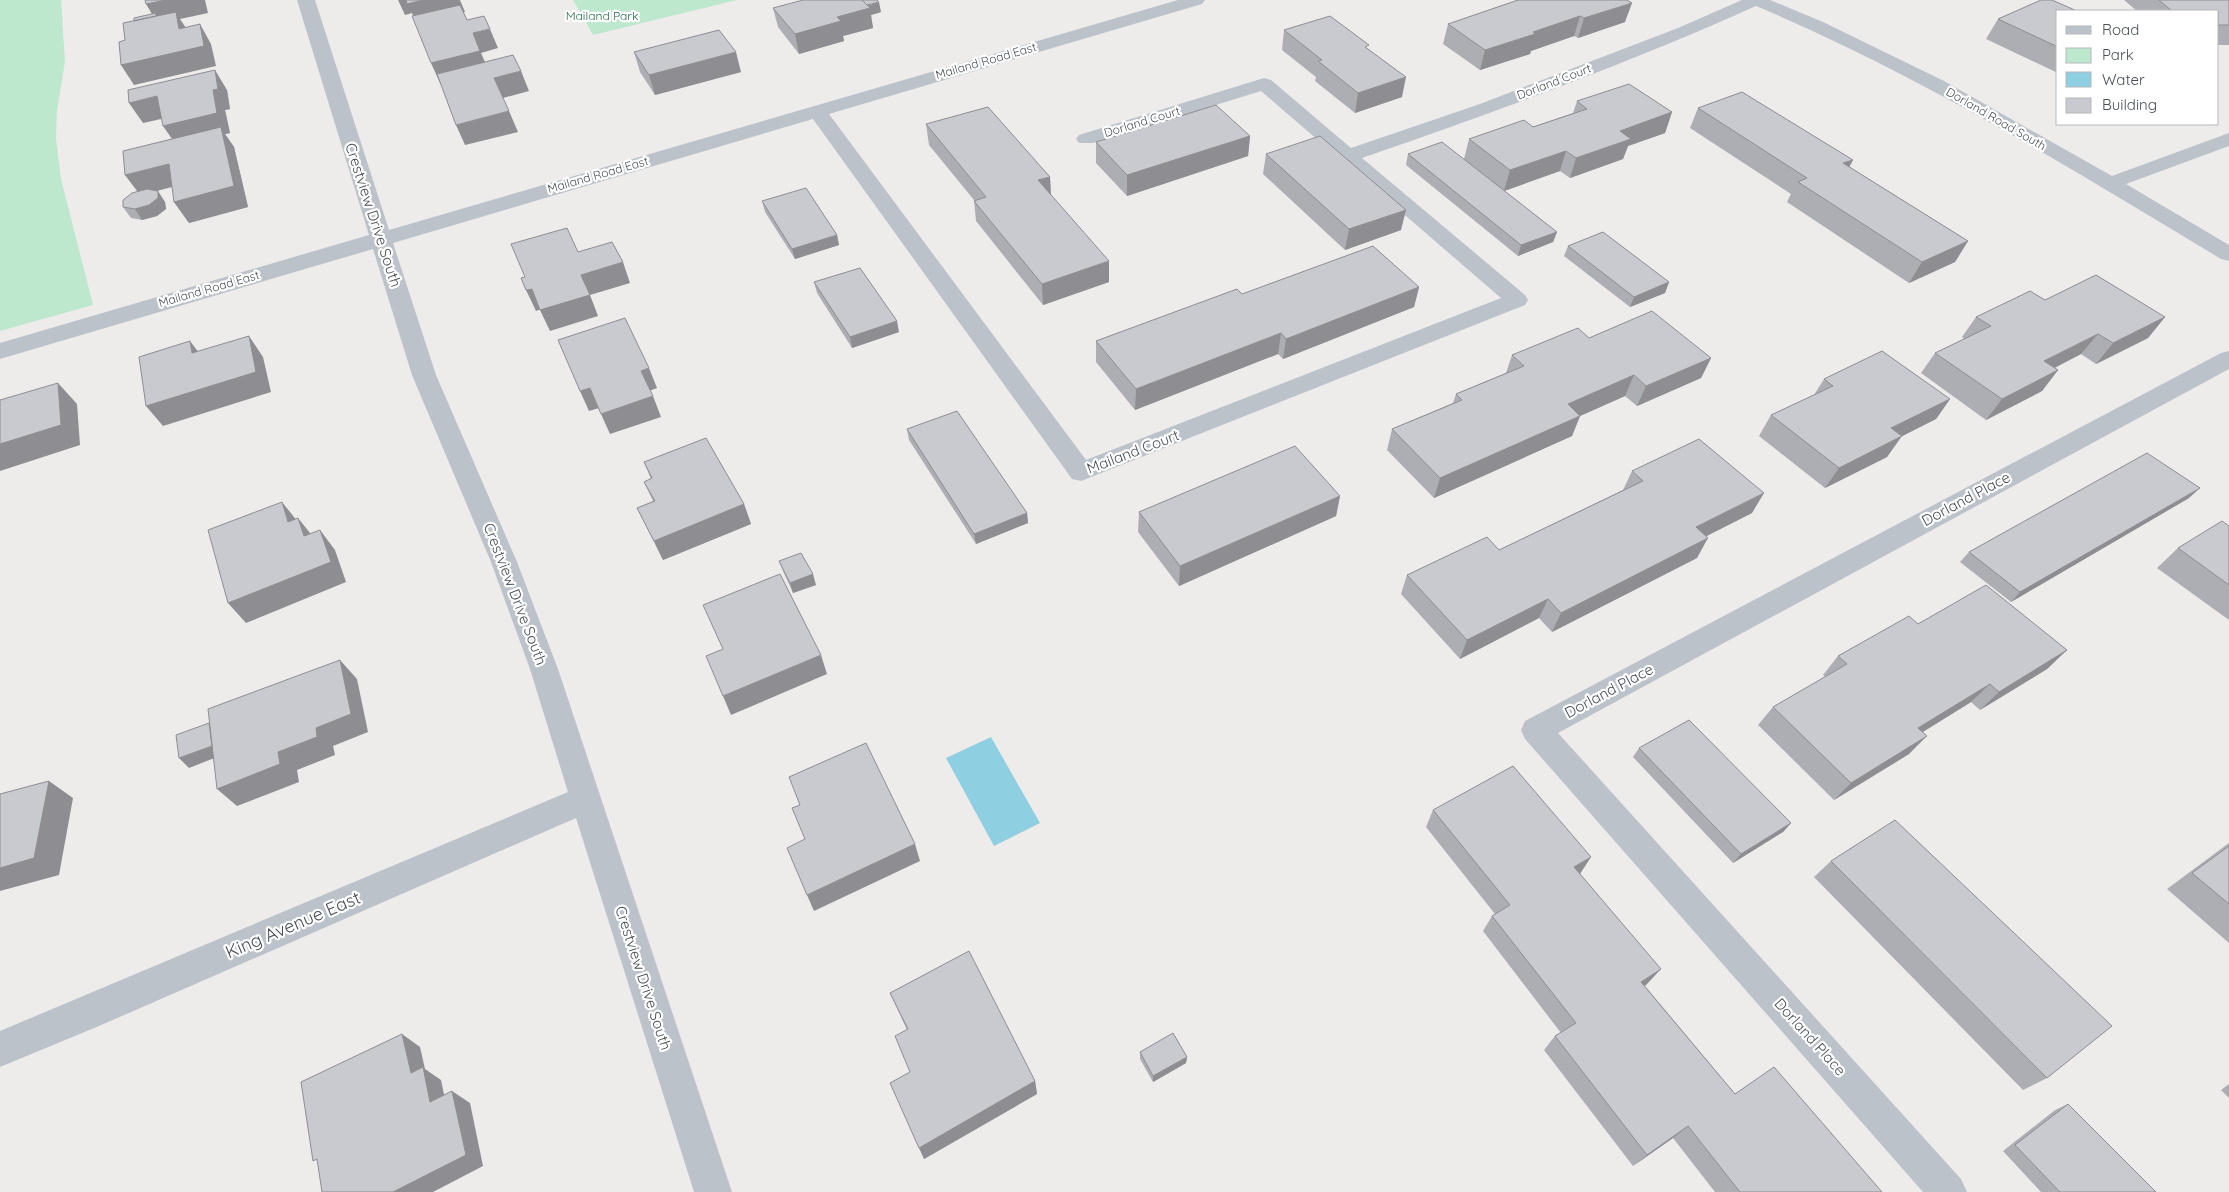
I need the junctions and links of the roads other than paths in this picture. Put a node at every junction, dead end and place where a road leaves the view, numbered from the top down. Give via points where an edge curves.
1 (306, 0) edge
2 (1196, 0) edge
3 (1756, 0) edge
4 (817, 111) junction
5 (2229, 138) edge
6 (1086, 139) dead end
7 (1348, 156) junction
8 (2109, 184) junction
9 (381, 239) junction
10 (2229, 254) edge
11 (1517, 300) joint
12 (0, 351) edge
13 (2229, 358) edge
14 (586, 799) junction
15 (0, 1049) edge
16 (713, 1192) edge
17 (1948, 1192) edge

1 - 9 street, Crestview Drive South
2 - 4 street, Mailand Road East
3 - 7 street, Dorland Court via 1707,23 1496,104
3 - 8 street, Dorland Road South via 1900,66
4 - 9 street, Mailand Road East
4 - 11 street, Mailand Court via 1081,472
5 - 8 street
6 - 7 street, Dorland Court via 1264,84
7 - 11 street, Dorland Court
8 - 10 street, Dorland Road South
9 - 12 street, Mailand Road East
9 - 14 street, Crestview Drive South via 424,376 516,593
13 - 17 street, Dorland Place via 1536,730
14 - 15 street, King Avenue East
14 - 16 street, Crestview Drive South

